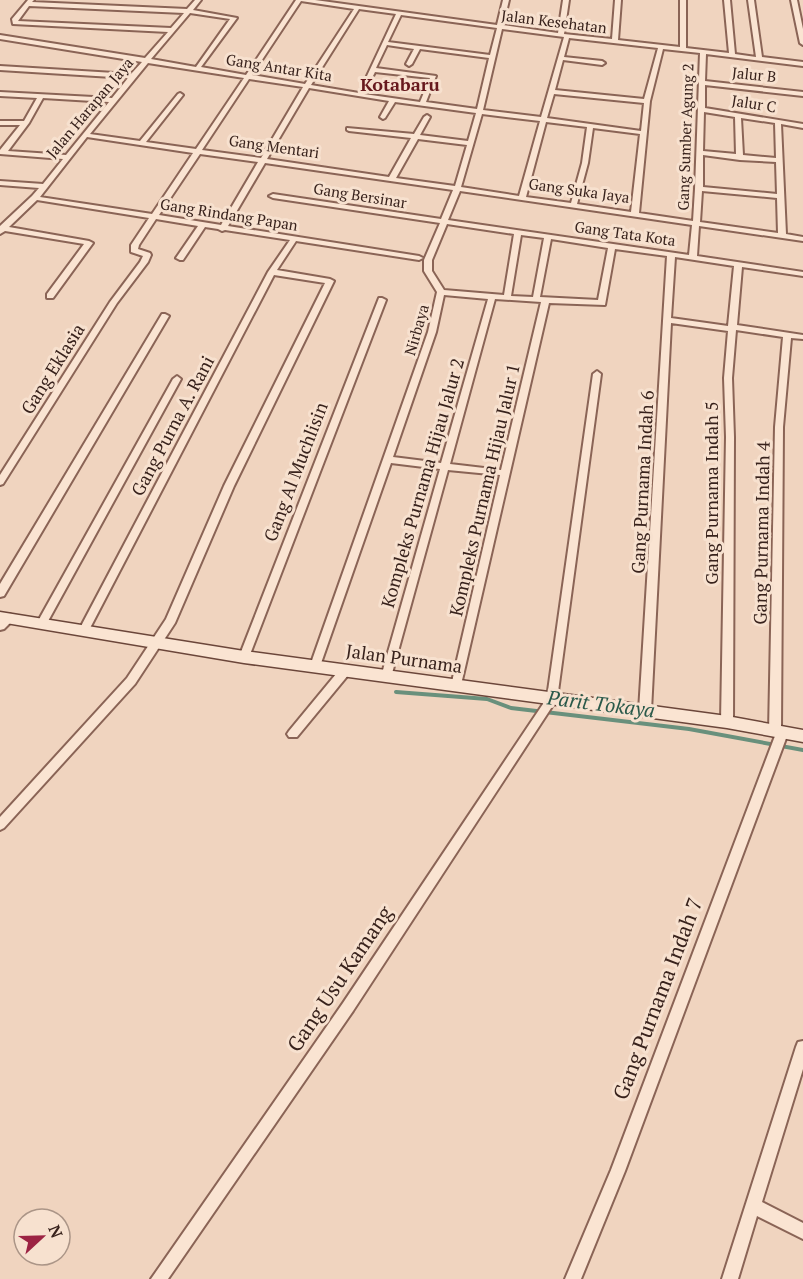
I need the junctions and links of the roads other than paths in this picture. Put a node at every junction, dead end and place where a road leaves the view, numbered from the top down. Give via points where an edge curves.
1 (198, 0) edge
2 (301, 0) edge
3 (309, 0) edge
4 (506, 0) edge
5 (566, 0) edge
6 (618, 0) edge
7 (683, 0) edge
8 (727, 0) edge
9 (751, 0) edge
10 (795, 0) edge
11 (30, 2) edge
12 (79, 3) edge
13 (346, 3) edge
14 (357, 7) junction
15 (188, 11) junction
16 (399, 13) junction
17 (500, 27) junction
18 (170, 30) junction
19 (564, 36) junction
20 (1, 38) edge
21 (615, 42) junction
22 (384, 43) junction
23 (803, 43) edge
24 (418, 47) junction
25 (661, 47) junction
26 (683, 50) junction
27 (703, 52) junction
28 (732, 56) junction
29 (493, 57) junction
30 (560, 58) junction
31 (759, 59) junction
32 (147, 61) junction
33 (602, 63) dead end
34 (410, 64) dead end
35 (803, 64) edge
36 (0, 69) edge
37 (197, 69) junction
38 (375, 70) junction
39 (133, 76) junction
40 (248, 78) junction
41 (702, 83) junction
42 (307, 86) junction
43 (551, 92) junction
44 (0, 94) edge
45 (362, 94) junction
46 (803, 94) edge
47 (42, 95) junction
48 (180, 95) dead end
49 (113, 100) junction
50 (393, 100) junction
51 (647, 100) junction
52 (423, 103) junction
53 (701, 109) junction
54 (479, 112) junction
55 (738, 115) junction
56 (382, 117) dead end
57 (427, 117) dead end
58 (544, 120) junction
59 (778, 121) junction
60 (0, 123) edge
61 (24, 124) junction
62 (803, 126) edge
63 (590, 127) junction
64 (349, 129) dead end
65 (644, 134) junction
66 (86, 135) junction
67 (416, 136) junction
68 (470, 142) junction
69 (142, 143) junction
70 (199, 150) junction
71 (1, 152) edge
72 (699, 153) junction
73 (66, 157) junction
74 (740, 158) junction
75 (262, 159) junction
76 (779, 160) junction
77 (392, 178) junction
78 (0, 183) edge
79 (43, 186) junction
80 (458, 187) junction
81 (699, 189) junction
82 (780, 195) junction
83 (273, 196) dead end
84 (522, 196) junction
85 (35, 198) junction
86 (574, 204) junction
87 (635, 213) junction
88 (154, 217) junction
89 (696, 222) junction
90 (443, 223) junction
91 (202, 225) junction
92 (222, 229) junction
93 (2, 230) edge
94 (518, 232) junction
95 (782, 235) junction
96 (548, 237) junction
97 (294, 238) junction
98 (803, 239) edge
99 (612, 246) junction
100 (671, 255) junction
101 (180, 258) dead end
102 (693, 258) junction
103 (423, 259) junction
104 (738, 264) junction
105 (272, 272) junction
106 (803, 274) edge
107 (441, 292) junction
108 (50, 296) dead end
109 (492, 297) junction
110 (507, 298) junction
111 (382, 300) dead end
112 (540, 300) junction
113 (165, 316) dead end
114 (669, 320) junction
115 (731, 328) junction
116 (787, 335) junction
117 (803, 337) edge
118 (597, 374) dead end
119 (177, 379) dead end
120 (389, 460) junction
121 (444, 467) junction
122 (506, 473) junction
123 (0, 482) edge
124 (0, 593) edge
125 (3, 621) edge
126 (42, 623) junction
127 (84, 630) junction
128 (157, 642) junction
129 (244, 657) junction
130 (315, 666) junction
131 (345, 671) junction
132 (386, 677) junction
133 (456, 686) junction
134 (547, 707) junction
135 (645, 711) junction
136 (727, 722) junction
137 (293, 734) dead end
138 (803, 736) edge
139 (778, 739) junction
140 (0, 825) edge
141 (803, 1047) edge
142 (753, 1206) junction
143 (803, 1231) edge
144 (159, 1279) edge
145 (573, 1279) edge
146 (730, 1279) edge

1 - 15 street, Jalan Harapan Jaya
2 - 3 street, Jalan Kesehatan
2 - 40 street
3 - 13 street, Jalan Kesehatan
4 - 17 street
5 - 19 street
6 - 21 street
7 - 26 street
8 - 28 street
9 - 31 street
10 - 23 street
11 - 12 street
11 - 18 street via 15,23
12 - 15 street
13 - 14 street, Jalan Kesehatan
14 - 16 street, Jalan Kesehatan
14 - 42 street
15 - 18 street, Jalan Harapan Jaya
15 - 37 street via 235,19
16 - 17 street, Jalan Kesehatan
16 - 22 street
17 - 19 street, Jalan Kesehatan
17 - 29 street
18 - 32 street, Jalan Harapan Jaya
19 - 21 street, Jalan Kesehatan
19 - 30 street
20 - 32 street, Gang Antar Kita
21 - 25 street, Jalan Kesehatan
22 - 24 street
22 - 38 street
24 - 29 street
24 - 34 street
25 - 26 street, Jalan Kesehatan
25 - 51 street
26 - 27 street, Jalan Kesehatan
27 - 28 street, Jalan Kesehatan
27 - 41 street, Gang Sumber Agung 2
28 - 31 street, Jalan Kesehatan
29 - 54 street
30 - 33 street
30 - 43 street
31 - 35 street, Jalan Kesehatan
32 - 37 street, Gang Antar Kita
32 - 39 street, Jalan Harapan Jaya
36 - 39 street
37 - 40 street, Gang Antar Kita
38 - 45 street
38 - 52 street via 434,77
39 - 49 street, Jalan Harapan Jaya
40 - 42 street, Gang Antar Kita
40 - 70 street
41 - 46 street, Jalur B
41 - 53 street, Gang Sumber Agung 2
42 - 45 street, Gang Antar Kita
42 - 75 street
43 - 51 street
43 - 58 street
44 - 47 street
45 - 50 street, Gang Antar Kita
47 - 49 street
47 - 61 street
48 - 69 street
49 - 66 street, Jalan Harapan Jaya
50 - 52 street, Gang Antar Kita
50 - 56 street
51 - 65 street
52 - 54 street, Gang Antar Kita
53 - 55 street, Jalur C
53 - 72 street, Gang Sumber Agung 2
54 - 58 street, Gang Antar Kita
54 - 68 street
55 - 59 street, Jalur C
55 - 74 street
57 - 67 street
58 - 63 street, Gang Antar Kita
58 - 84 street
59 - 62 street, Jalur C
59 - 76 street
60 - 61 street
61 - 71 street
63 - 65 street, Gang Antar Kita
63 - 86 street
64 - 67 street
65 - 87 street
66 - 69 street, Gang Mentari
66 - 73 street, Jalan Harapan Jaya
67 - 68 street
67 - 77 street
68 - 80 street
69 - 70 street, Gang Mentari
70 - 75 street, Gang Mentari
70 - 88 street
71 - 73 street
72 - 74 street
72 - 81 street, Gang Sumber Agung 2
73 - 79 street, Jalan Harapan Jaya
74 - 76 street
75 - 77 street, Gang Mentari
75 - 92 street
76 - 82 street
77 - 80 street, Gang Mentari
78 - 79 street
79 - 85 street, Jalan Harapan Jaya
80 - 84 street, Gang Suka Jaya
80 - 90 street
81 - 82 street
81 - 89 street, Gang Sumber Agung 2
82 - 95 street
83 - 90 street, Gang Bersinar
84 - 86 street, Gang Suka Jaya
85 - 88 street, Gang Rindang Papan
85 - 93 street, Jalan Harapan Jaya
86 - 87 street, Gang Suka Jaya
87 - 89 street, Gang Suka Jaya
88 - 91 street, Gang Rindang Papan
88 - 123 street, Gang Eklasia via 134,248 147,257 114,302
89 - 95 street, Gang Suka Jaya
89 - 102 street, Gang Sumber Agung 2
90 - 94 street, Gang Tata Kota
90 - 103 street
91 - 92 street, Gang Rindang Papan
91 - 101 street
92 - 97 street, Gang Rindang Papan
93 - 108 street via 89,243
94 - 96 street, Gang Tata Kota
94 - 110 street
95 - 98 street, Gang Suka Jaya
96 - 99 street, Gang Tata Kota
96 - 112 street, Kompleks Purnama Hijau Jalur 1
97 - 103 street, Gang Rindang Papan
97 - 105 street, Gang Purna A. Rani
99 - 100 street, Gang Tata Kota
99 - 112 street via 602,303
100 - 102 street, Gang Tata Kota
100 - 114 street, Gang Purnama Indah 6
102 - 104 street, Gang Tata Kota
103 - 107 street, Nirbaya
104 - 106 street, Gang Tata Kota
104 - 115 street, Gang Purnama Indah 5
105 - 127 street, Gang Purna A. Rani
105 - 128 street via 330,281 200,550 171,620
107 - 109 street
107 - 120 street, Nirbaya via 429,343
109 - 110 street
109 - 121 street, Kompleks Purnama Hijau Jalur 2
110 - 112 street
111 - 129 street, Gang Al Muchlisin
112 - 122 street, Kompleks Purnama Hijau Jalur 1
113 - 124 street
114 - 115 street
114 - 135 street, Gang Purnama Indah 6
115 - 116 street
115 - 136 street, Gang Purnama Indah 5
116 - 117 street
116 - 139 street, Gang Purnama Indah 4 via 779,427
118 - 134 street
119 - 126 street
120 - 121 street
120 - 130 street, Nirbaya
121 - 122 street
121 - 132 street, Kompleks Purnama Hijau Jalur 2
122 - 133 street, Kompleks Purnama Hijau Jalur 1
125 - 126 street, Jalan Purnama
126 - 127 street, Jalan Purnama
127 - 128 street, Jalan Purnama
128 - 129 street, Jalan Purnama
128 - 140 street via 131,681
129 - 130 street, Jalan Purnama
130 - 131 street, Jalan Purnama
131 - 132 street, Jalan Purnama
131 - 137 street
132 - 133 street, Jalan Purnama
133 - 134 street, Jalan Purnama
134 - 135 street, Jalan Purnama
134 - 144 street, Gang Usu Kamang via 348,1007
135 - 136 street, Jalan Purnama
136 - 139 street, Jalan Purnama
138 - 139 street, Jalan Purnama
139 - 145 street, Gang Purnama Indah 7 via 618,1171
141 - 142 street
142 - 143 street
142 - 146 street

